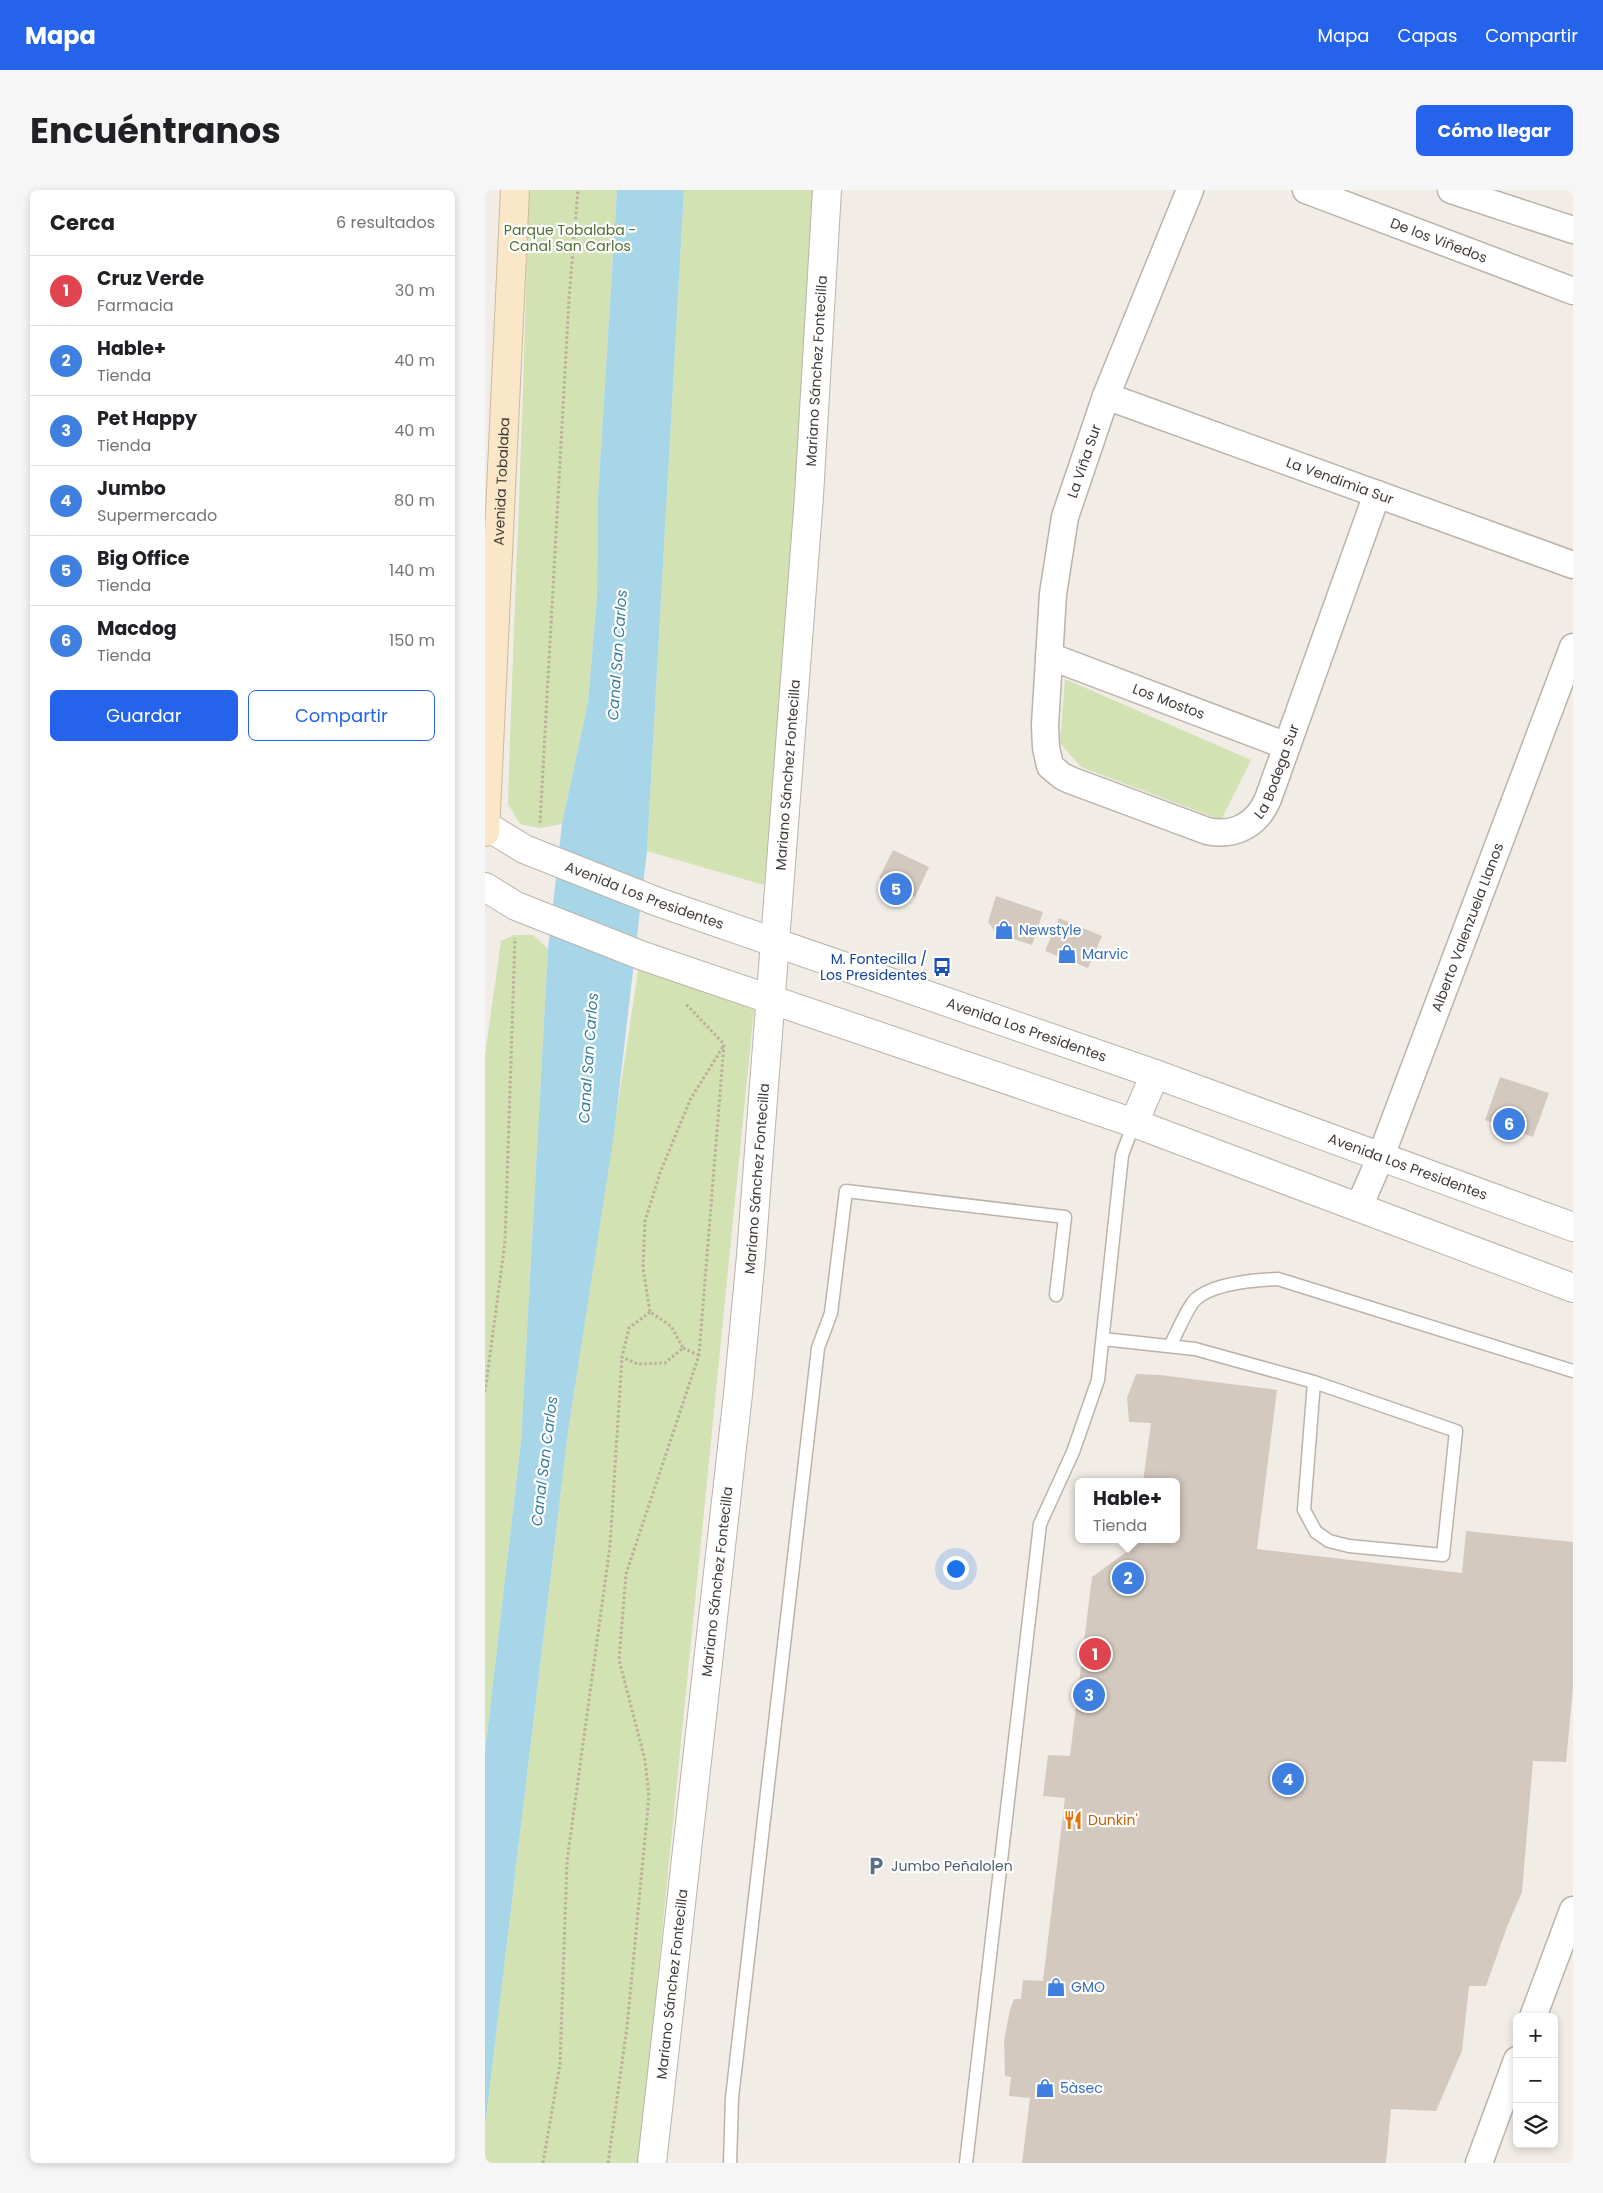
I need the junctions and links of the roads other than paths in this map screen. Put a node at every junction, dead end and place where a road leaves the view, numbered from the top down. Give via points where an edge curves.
1 (515, 190) edge
2 (827, 190) edge
3 (1189, 190) edge
4 (1306, 190) edge
5 (1455, 191) edge
6 (1573, 230) edge
7 (1573, 290) edge
8 (1106, 396) junction
9 (1377, 494) junction
10 (1573, 565) edge
11 (1573, 647) edge
12 (1049, 656) junction
13 (1287, 746) junction
14 (1046, 747) joint
15 (485, 825) edge
16 (485, 832) edge
17 (485, 887) edge
18 (776, 943) junction
19 (771, 1000) junction
20 (1155, 1074) junction
21 (1134, 1123) junction
22 (1381, 1156) junction
23 (1359, 1207) junction
24 (1573, 1227) edge
25 (1573, 1288) edge
26 (1056, 1295) dead end
27 (1103, 1340) junction
28 (1170, 1346) junction
29 (1573, 1371) edge
30 (1314, 1382) junction
31 (1573, 1910) edge
32 (1534, 2013) edge
33 (1513, 2071) edge
34 (652, 2163) edge
35 (730, 2163) edge
36 (966, 2163) edge
37 (1479, 2163) edge

1 - 15 main road, Avenida Tobalaba
2 - 18 street, Mariano Sánchez Fontecilla via 809,496
3 - 8 street, La Viña Sur
4 - 7 street, De los Viñedos
5 - 6 street
8 - 9 street, La Vendimia Sur
8 - 12 street, La Viña Sur via 1061,534
9 - 10 street, La Vendimia Sur
9 - 13 street, La Bodega Sur
11 - 22 street, Alberto Valenzuela Llanos
12 - 13 street, Los Mostos
12 - 14 street, La Viña Sur
13 - 14 street, La Bodega Sur via 1264,809 1257,819 1226,833 1207,831 1070,780 1050,766
15 - 16 main road, Avenida Tobalaba
15 - 18 street, Avenida Los Presidentes via 658,902
17 - 19 street via 520,908 643,956
18 - 19 street, Mariano Sánchez Fontecilla
18 - 20 street, Avenida Los Presidentes
19 - 21 street
19 - 34 street, Mariano Sánchez Fontecilla via 738,1394
20 - 21 street
20 - 22 street, Avenida Los Presidentes
21 - 23 street
21 - 27 lane via 1122,1155
22 - 23 street, Alberto Valenzuela Llanos
22 - 24 street, Avenida Los Presidentes
23 - 25 street
26 - 35 lane via 1065,1217 846,1191 831,1313 818,1348 733,2088
27 - 28 lane
27 - 36 lane via 1097,1385 1073,1452 1040,1524
28 - 29 lane via 1195,1299 1219,1287 1278,1279
28 - 30 lane via 1195,1349
30 - 30 lane via 1304,1510 1316,1532 1329,1541 1349,1546 1443,1555 1456,1431
31 - 32 street
33 - 37 street

